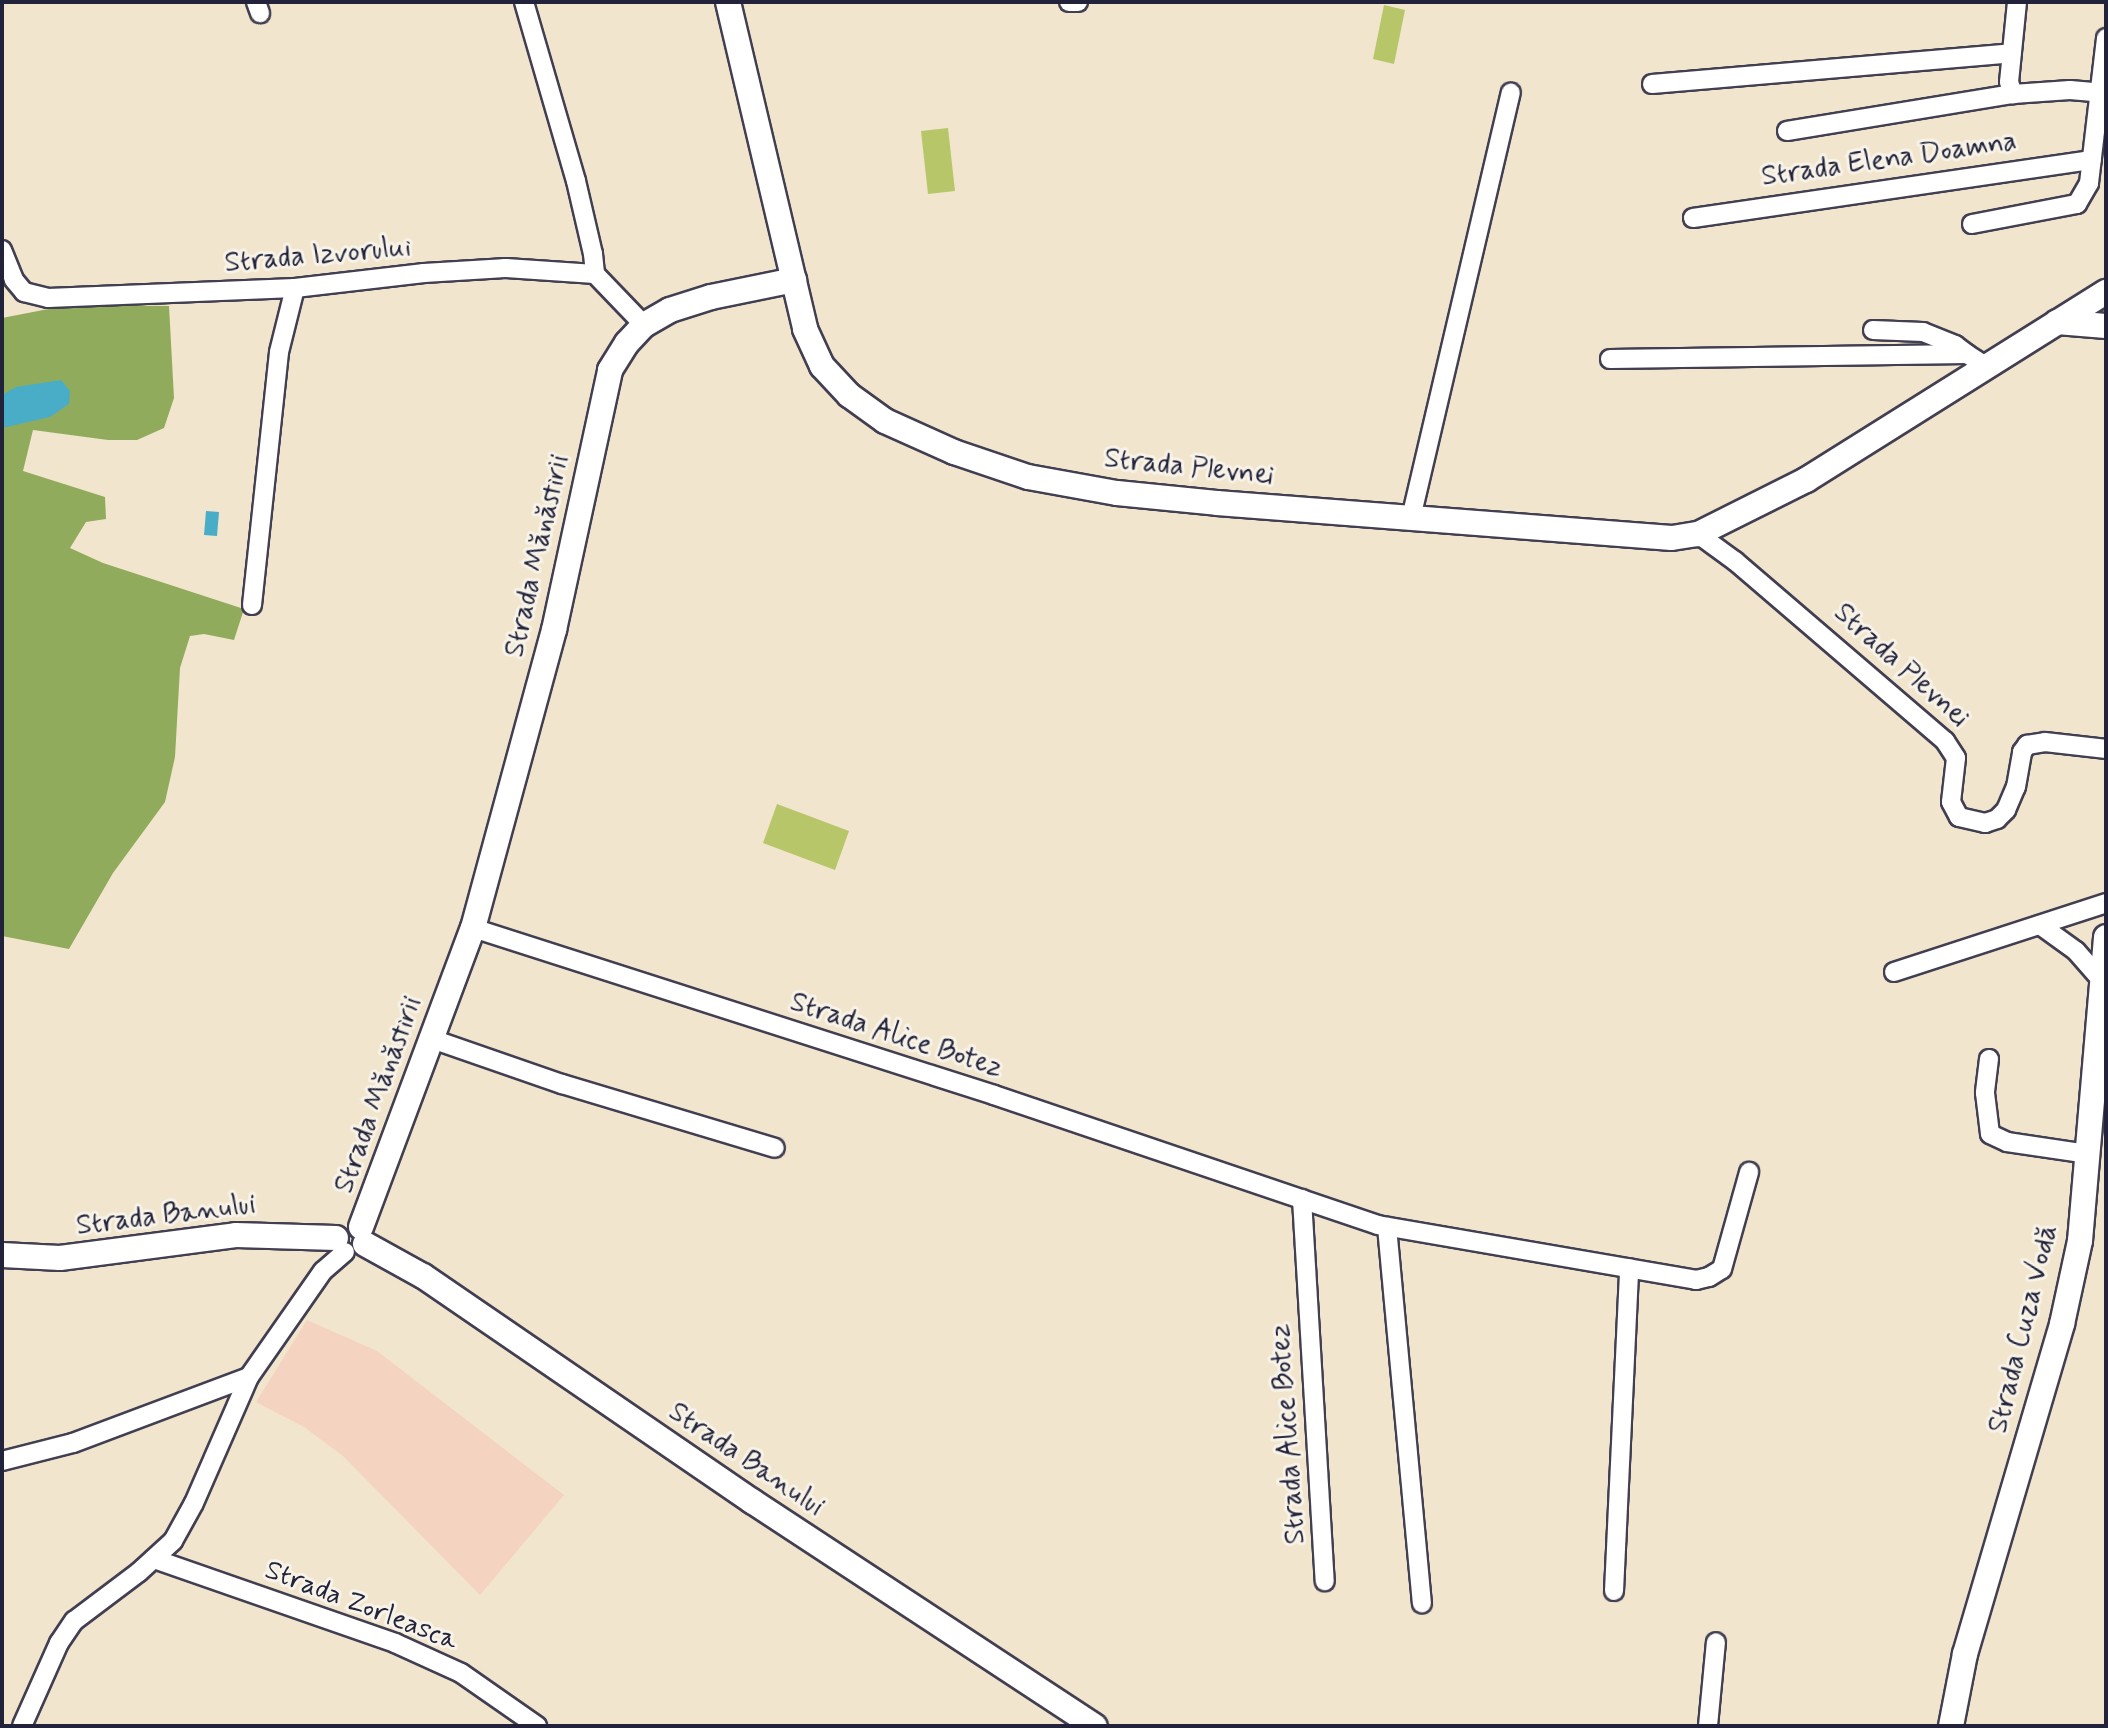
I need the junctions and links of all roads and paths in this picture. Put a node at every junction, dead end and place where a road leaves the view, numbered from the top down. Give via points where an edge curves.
1 (524, 2) edge
2 (728, 2) edge
3 (1069, 2) edge
4 (1078, 2) edge
5 (2017, 2) edge
6 (2106, 38) edge
7 (2012, 53) junction
8 (1652, 84) dead end
9 (1511, 93) dead end
10 (2102, 93) junction
11 (2013, 94) junction
12 (1787, 131) dead end
13 (2092, 160) junction
14 (1693, 218) dead end
15 (1972, 224) dead end
16 (2, 250) edge
17 (595, 275) junction
18 (794, 280) junction
19 (295, 288) junction
20 (2106, 292) edge
21 (2057, 322) junction
22 (644, 325) junction
23 (2106, 326) edge
24 (1873, 330) dead end
25 (1610, 359) dead end
26 (1977, 361) junction
27 (1411, 518) junction
28 (1698, 534) junction
29 (252, 605) dead end
30 (2106, 749) edge
31 (2106, 903) edge
32 (2040, 925) junction
33 (473, 928) junction
34 (2106, 937) edge
35 (1894, 972) dead end
36 (2103, 982) junction
37 (432, 1039) junction
38 (1989, 1059) dead end
39 (2101, 1062) edge
40 (775, 1148) dead end
41 (2087, 1153) junction
42 (1749, 1172) dead end
43 (1302, 1199) junction
44 (1387, 1227) junction
45 (352, 1240) junction
46 (2, 1255) edge
47 (1629, 1268) junction
48 (249, 1377) junction
49 (2, 1461) edge
50 (154, 1559) junction
51 (1325, 1581) dead end
52 (1614, 1591) dead end
53 (1422, 1603) dead end
54 (1716, 1642) dead end
55 (22, 1726) edge
56 (537, 1726) edge
57 (1095, 1726) edge
58 (1708, 1726) edge
59 (1951, 1726) edge

1 - 17 street via 576,181
2 - 18 street
3 - 4 street
5 - 7 street, Strada Elena Doamna
6 - 10 street
7 - 8 street
7 - 11 street, Strada Elena Doamna via 2009,82
9 - 27 street
10 - 11 street, Strada Elena Doamna
10 - 13 street
11 - 12 street, Strada Elena Doamna
13 - 14 street, Strada Elena Doamna
13 - 15 street via 2090,183 2077,204
16 - 19 street, Strada Izvorului via 14,280 35,297
17 - 19 street, Strada Izvorului via 506,268
17 - 22 street
18 - 22 street, Strada Mănăstirii via 711,297 670,310
18 - 27 street, Strada Plevnei via 812,349 833,379 885,421 954,452 1028,477 1117,493
19 - 29 street via 279,352
20 - 21 street
21 - 23 street
21 - 26 street
22 - 33 street, Strada Mănăstirii via 610,370 554,630
24 - 26 street via 1923,332 1955,345
25 - 26 street
26 - 28 street via 1806,480
27 - 28 street, Strada Plevnei via 1672,538
28 - 30 street, Strada Plevnei via 1945,741 1956,758 1951,802 1959,817 1985,823 2006,810 2027,746 2045,742
31 - 32 street
32 - 35 street
32 - 36 street via 2076,951
33 - 37 street, Strada Mănăstirii
33 - 43 street, Strada Alice Botez
34 - 36 street, Strada Cuza Vodă
36 - 39 street, Strada Cuza Vodă
37 - 40 street via 562,1084
37 - 45 street, Strada Mănăstirii
38 - 41 street via 1985,1093 1990,1134 2007,1142
39 - 41 street, Strada Cuza Vodă
41 - 59 street, Strada Cuza Vodă via 2080,1241 2062,1324 1965,1654
42 - 47 street, Strada Alice Botez via 1722,1269 1696,1280
43 - 44 street, Strada Alice Botez
43 - 51 street, Strada Alice Botez
44 - 47 street, Strada Alice Botez
44 - 53 street
45 - 46 street, Strada Banului via 236,1235 60,1258
45 - 48 street, Strada Mănăstirii via 323,1271
45 - 57 street, Strada Banului via 423,1276 752,1501
47 - 52 street
48 - 49 street via 73,1443
48 - 50 street, Strada Mănăstirii via 194,1503 173,1541
50 - 55 street, Strada Mănăstirii via 74,1621
50 - 56 street, Strada Zorleasca via 396,1643 461,1672
54 - 58 street

